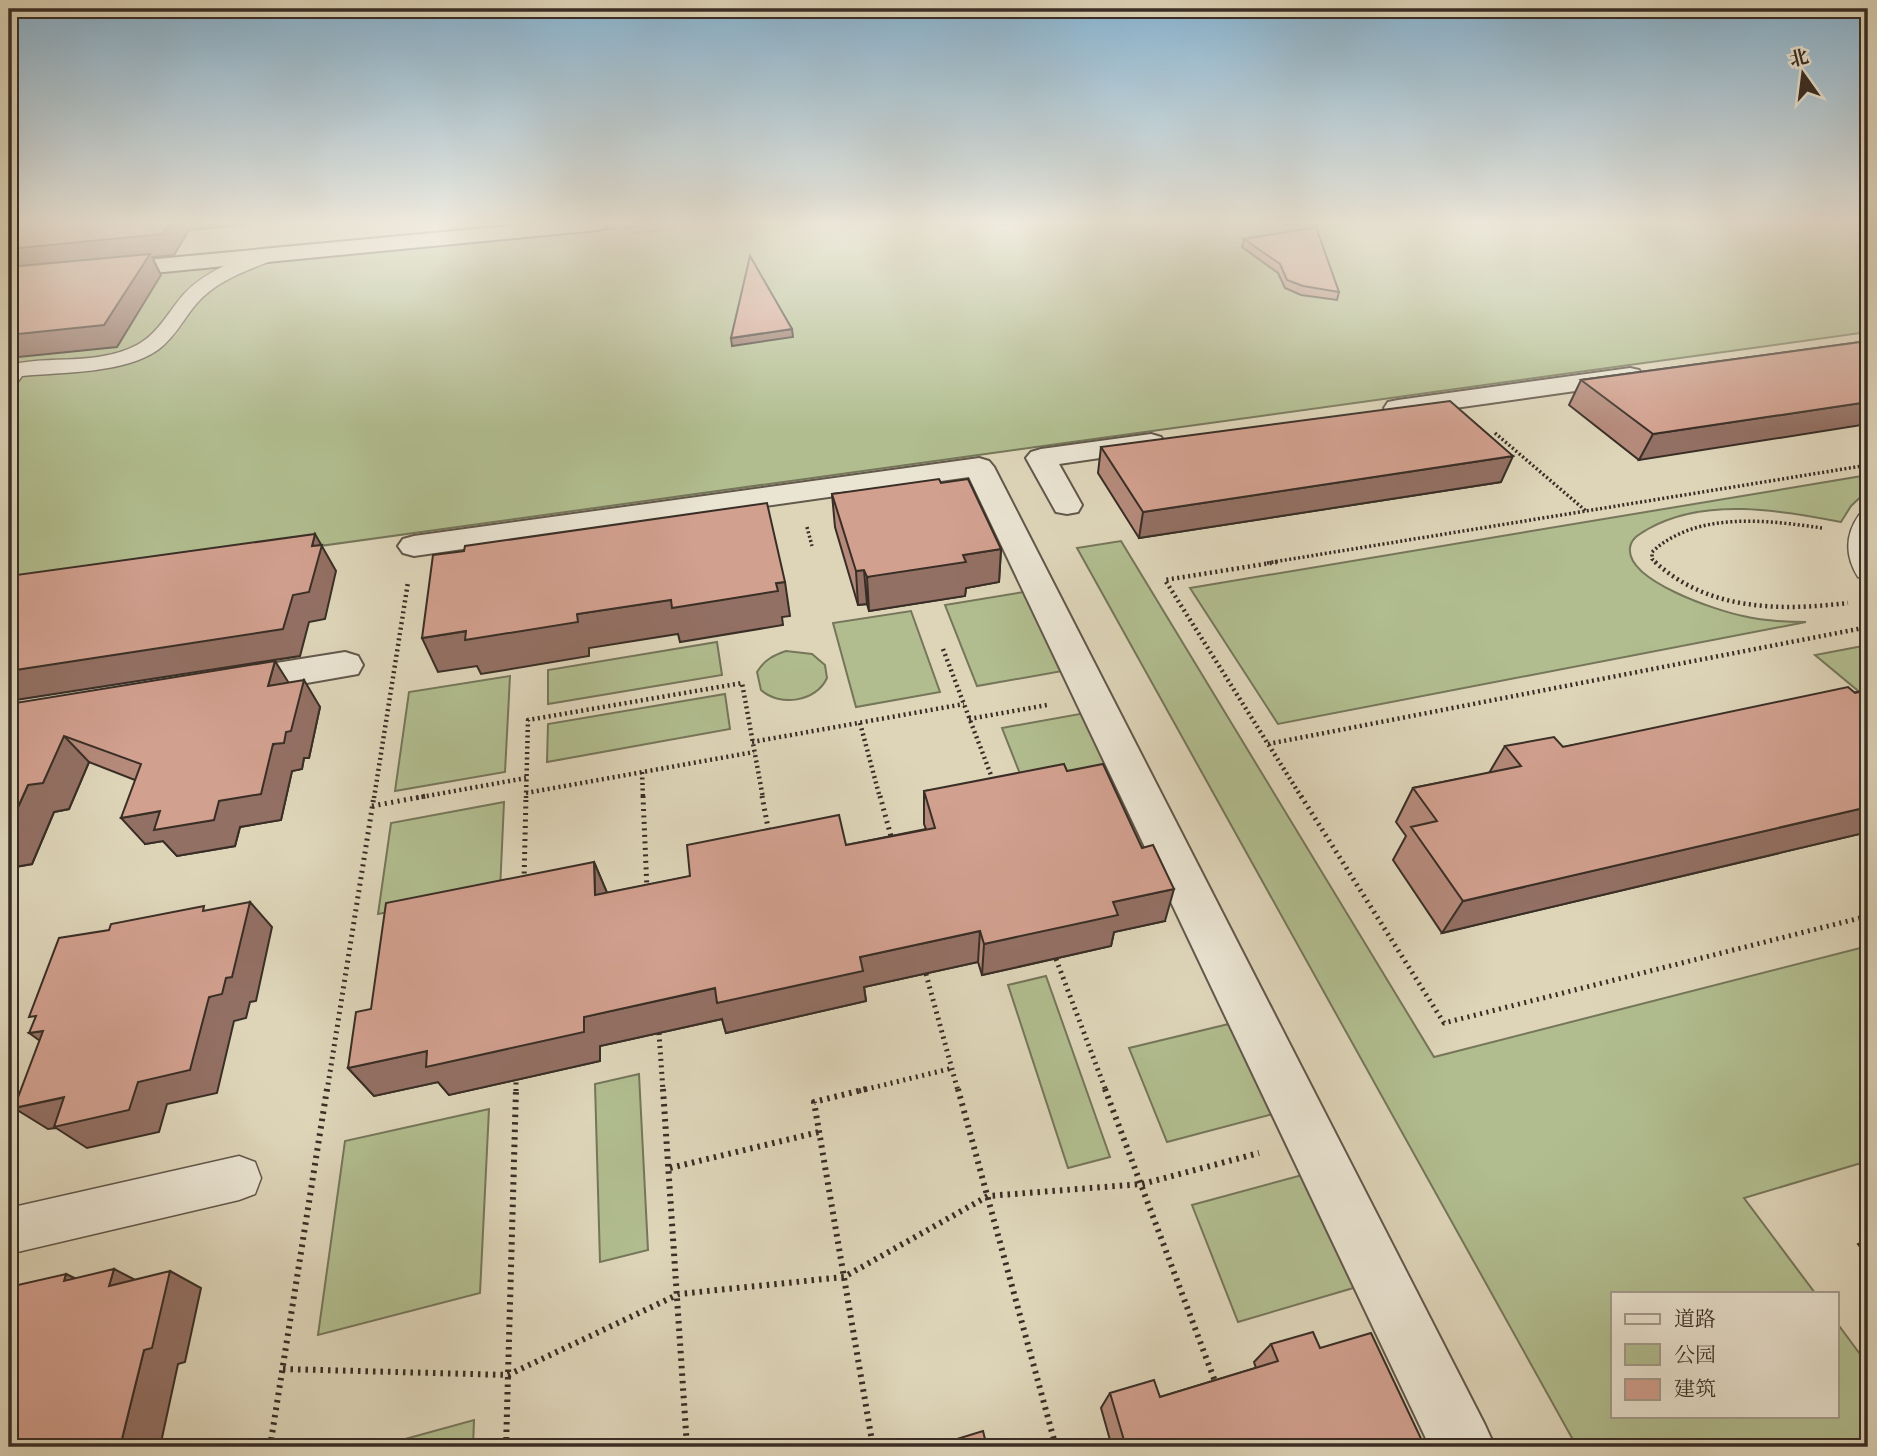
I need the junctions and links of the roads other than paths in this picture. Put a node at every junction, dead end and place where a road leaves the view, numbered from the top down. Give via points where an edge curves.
1 (199, 292) edge
2 (1649, 373) edge
3 (9, 378) edge
4 (1377, 411) edge
5 (1175, 439) edge
6 (1067, 505) dead end
7 (1864, 528) edge
8 (414, 546) road end
9 (1868, 571) edge
10 (345, 665) dead end
11 (197, 688) edge
12 (239, 1178) dead end
13 (9, 1231) edge
14 (1462, 1447) edge

1 - 3 lane via 144,350 118,358 15,370
2 - 4 street
5 - 6 street via 1041,458
7 - 9 lane via 1861,554
8 - 14 street via 979,467
10 - 11 street
12 - 13 lane

